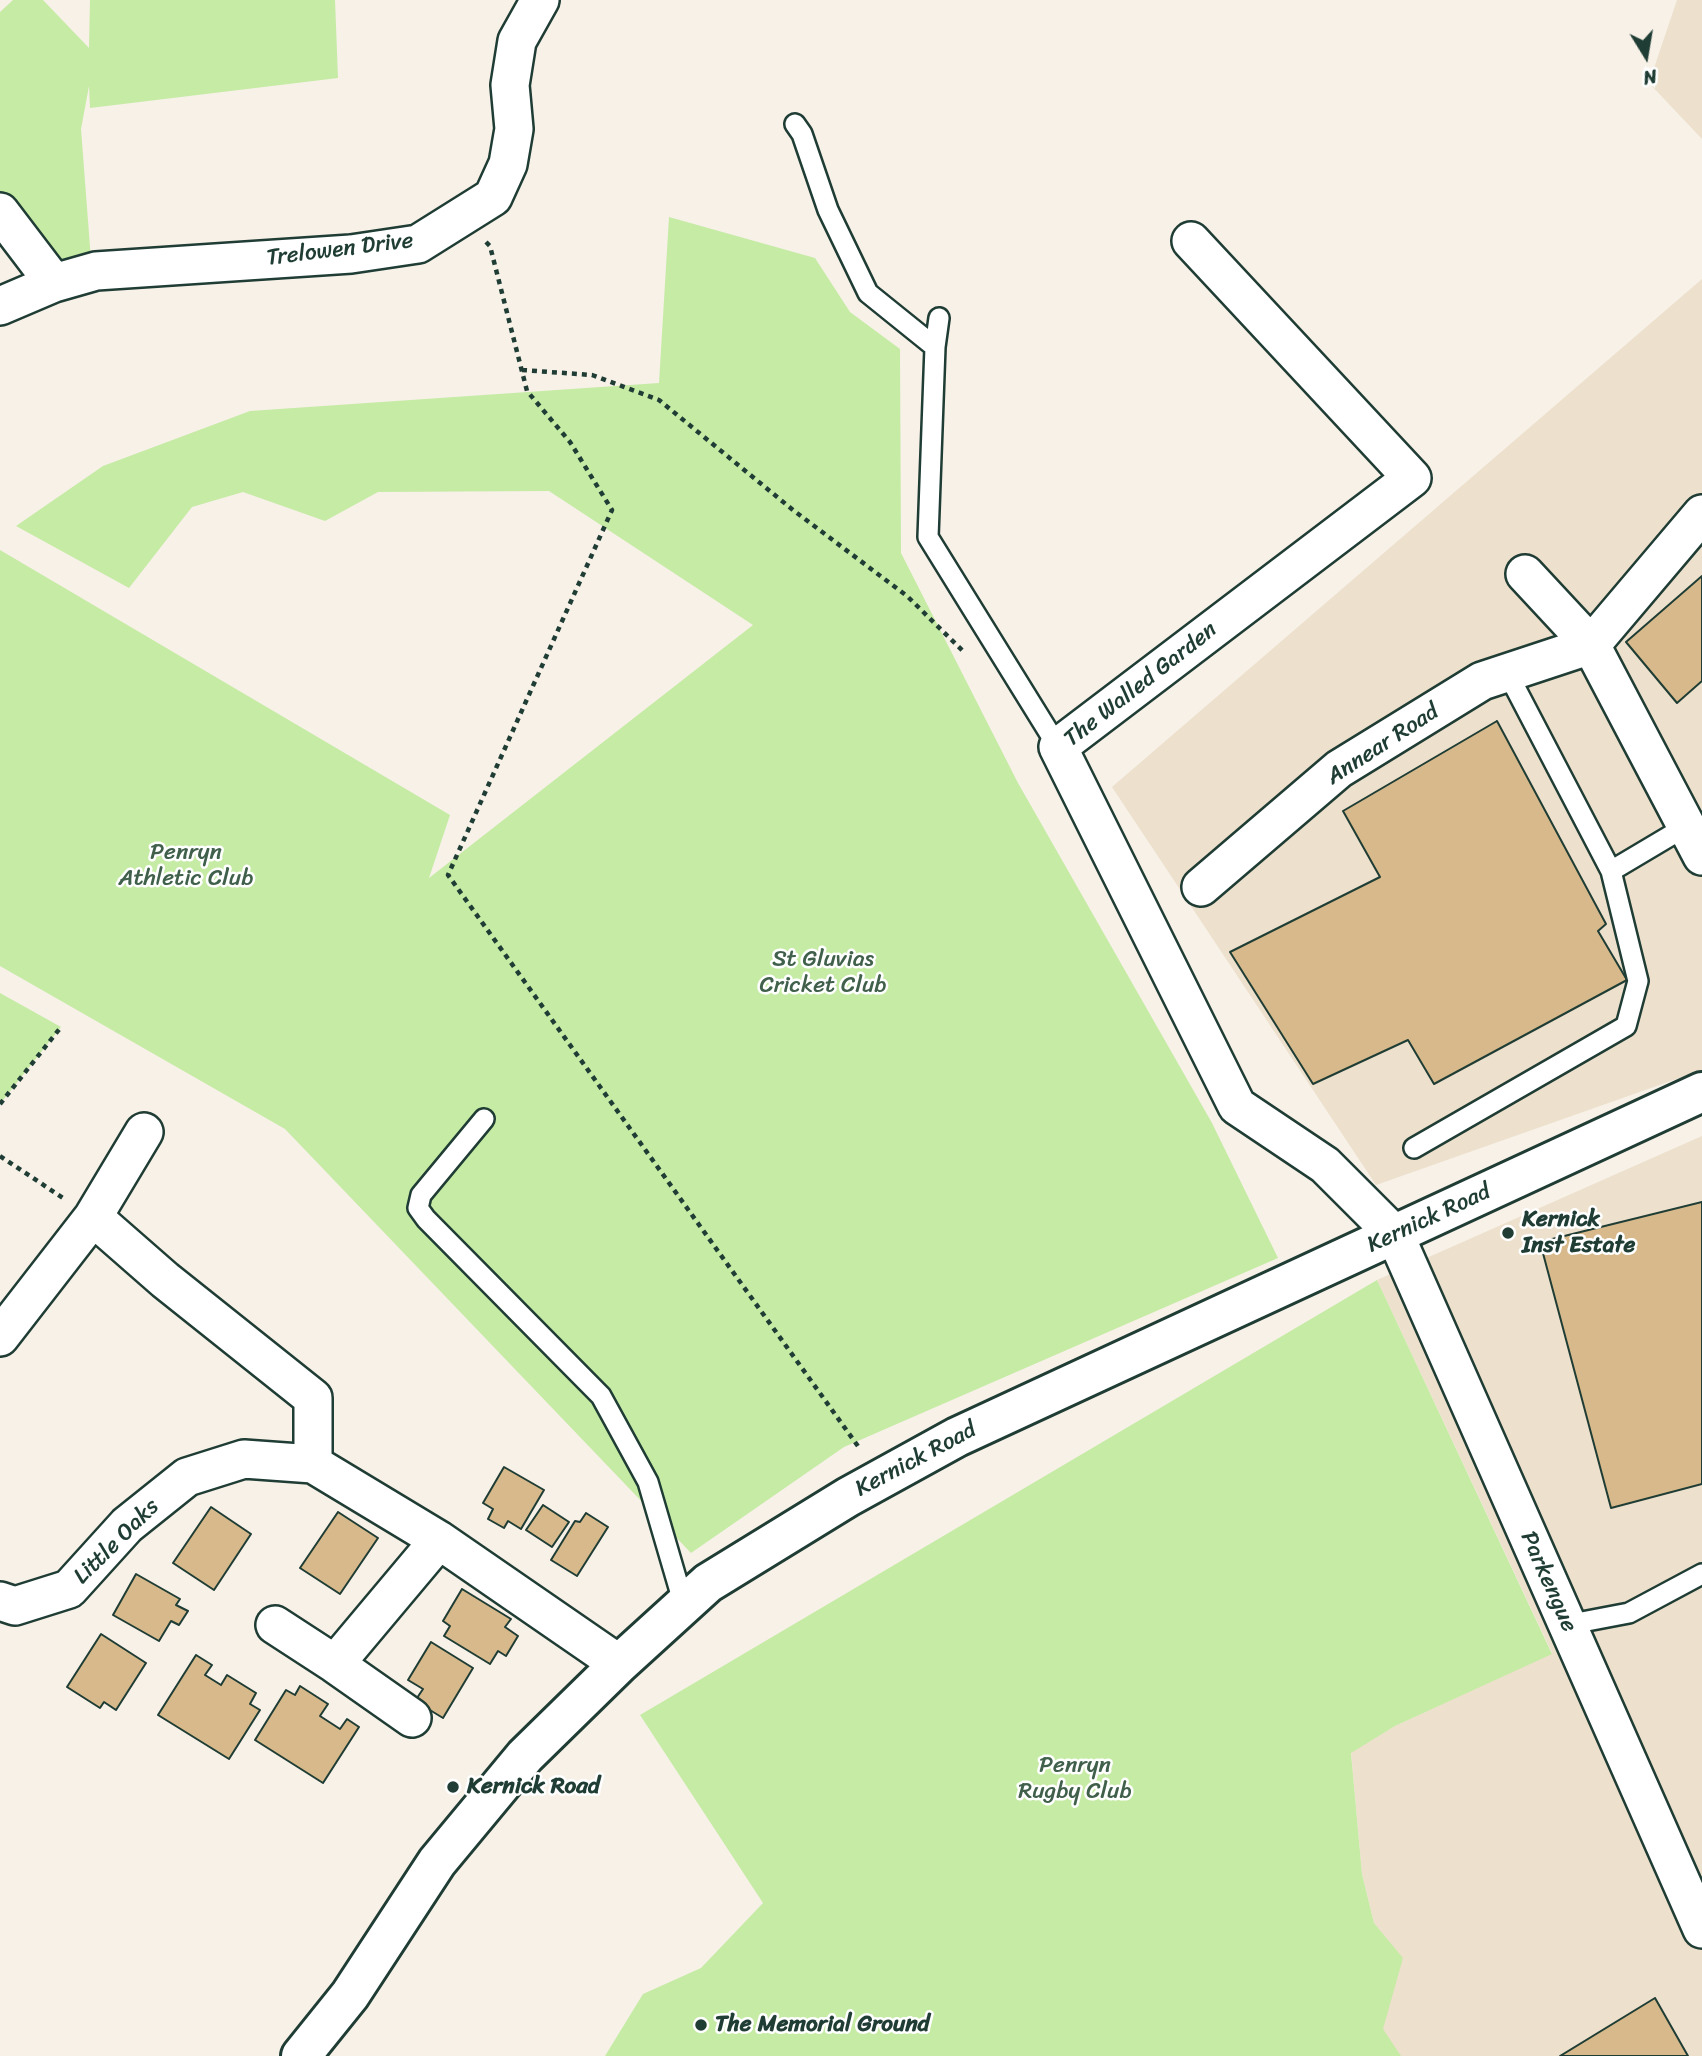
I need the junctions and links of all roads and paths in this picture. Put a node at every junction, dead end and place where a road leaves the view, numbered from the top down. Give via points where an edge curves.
1 (540, 0) edge
2 (795, 124) dead end
3 (0, 212) edge
4 (459, 218) junction
5 (1191, 241) dead end
6 (54, 283) junction
7 (0, 306) edge
8 (939, 318) dead end
9 (935, 347) junction
10 (522, 370) junction
11 (1702, 514) edge
12 (1525, 574) dead end
13 (1591, 645) junction
14 (966, 655) dead end
15 (1507, 672) junction
16 (1058, 747) junction
17 (1693, 842) edge
18 (1611, 871) junction
19 (1201, 887) dead end
20 (61, 1027) dead end
21 (1702, 1092) edge
22 (0, 1104) edge
23 (484, 1119) dead end
24 (144, 1132) dead end
25 (1413, 1148) dead end
26 (0, 1156) edge
27 (93, 1217) junction
28 (1395, 1235) junction
29 (0, 1337) edge
30 (313, 1464) junction
31 (881, 1478) junction
32 (439, 1540) junction
33 (1702, 1574) edge
34 (0, 1601) edge
35 (684, 1605) junction
36 (275, 1625) dead end
37 (1566, 1625) junction
38 (335, 1664) junction
39 (619, 1664) junction
40 (412, 1718) dead end
41 (1702, 1928) edge
42 (301, 2056) edge

1 - 4 street, Trelowen Drive via 517,41 510,85 514,129 508,164 493,197
2 - 9 lane via 828,210 868,293
3 - 6 street
4 - 6 street, Trelowen Drive via 418,244 352,254 96,271
4 - 10 path via 490,246
5 - 16 street, The Walled Garden via 1412,478
6 - 7 street, Trelowen Drive
8 - 9 lane
9 - 16 lane via 928,537
10 - 14 path via 592,375 659,400 907,596
10 - 31 path via 527,391 570,442 612,510 449,875
11 - 13 street
12 - 13 street
13 - 15 street, Annear Road
13 - 17 street
15 - 18 lane
15 - 19 street, Annear Road via 1482,681 1339,769
16 - 28 street, The Walled Garden via 1237,1106 1325,1165
17 - 18 lane
18 - 25 lane via 1638,981 1626,1026
20 - 22 path
21 - 28 street, Kernick Road
23 - 35 lane via 421,1195 418,1208 601,1396 648,1482
24 - 27 street
26 - 27 path
27 - 29 street
27 - 30 street via 313,1398
28 - 31 street, Kernick Road via 957,1437
28 - 37 street, Parkengue
30 - 32 street, Little Oaks
30 - 34 street, Little Oaks via 244,1459 187,1477 127,1525 69,1589 15,1606
31 - 35 street, Kernick Road via 708,1583
32 - 38 street
32 - 39 street, Little Oaks
33 - 37 lane via 1629,1613
35 - 39 street, Kernick Road
36 - 38 street
37 - 41 street, Parkengue
38 - 40 street
39 - 42 street, Kernick Road via 525,1756 437,1862 350,1995

